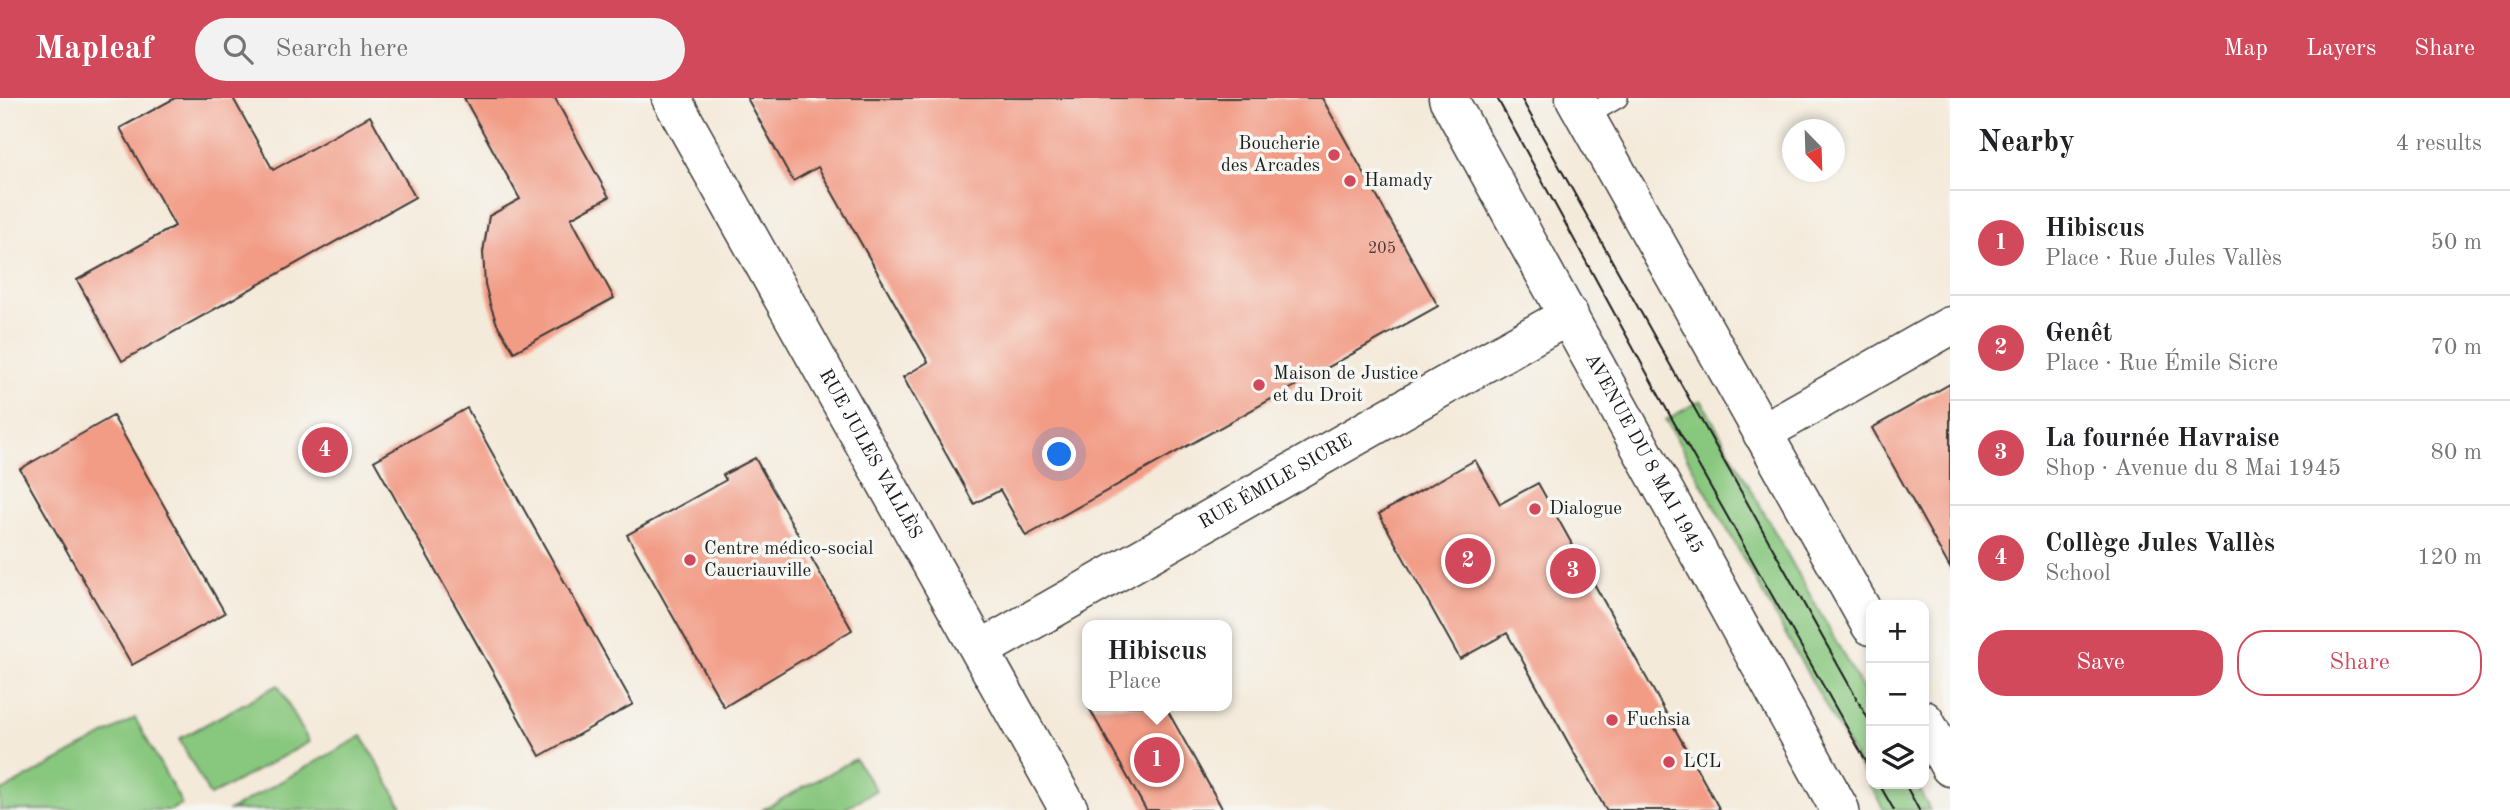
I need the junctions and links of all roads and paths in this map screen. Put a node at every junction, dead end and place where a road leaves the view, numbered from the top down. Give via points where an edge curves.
1 (671, 98) edge
2 (1448, 98) edge
3 (1618, 98) edge
4 (1580, 107) edge
5 (1569, 315) junction
6 (1950, 326) edge
7 (1762, 433) junction
8 (1866, 617) edge
9 (979, 650) junction
10 (1927, 726) edge
11 (1950, 766) edge
12 (1069, 810) edge
13 (1840, 810) edge

1 - 9 street, RUE JULES VALLÈS
2 - 5 street, AVENUE DU 8 MAI 1945
3 - 4 lane
4 - 7 street
5 - 9 street, RUE ÉMILE SICRE
5 - 13 street, AVENUE DU 8 MAI 1945
6 - 7 street
7 - 8 street
9 - 12 street, RUE JULES VALLÈS
10 - 11 street

